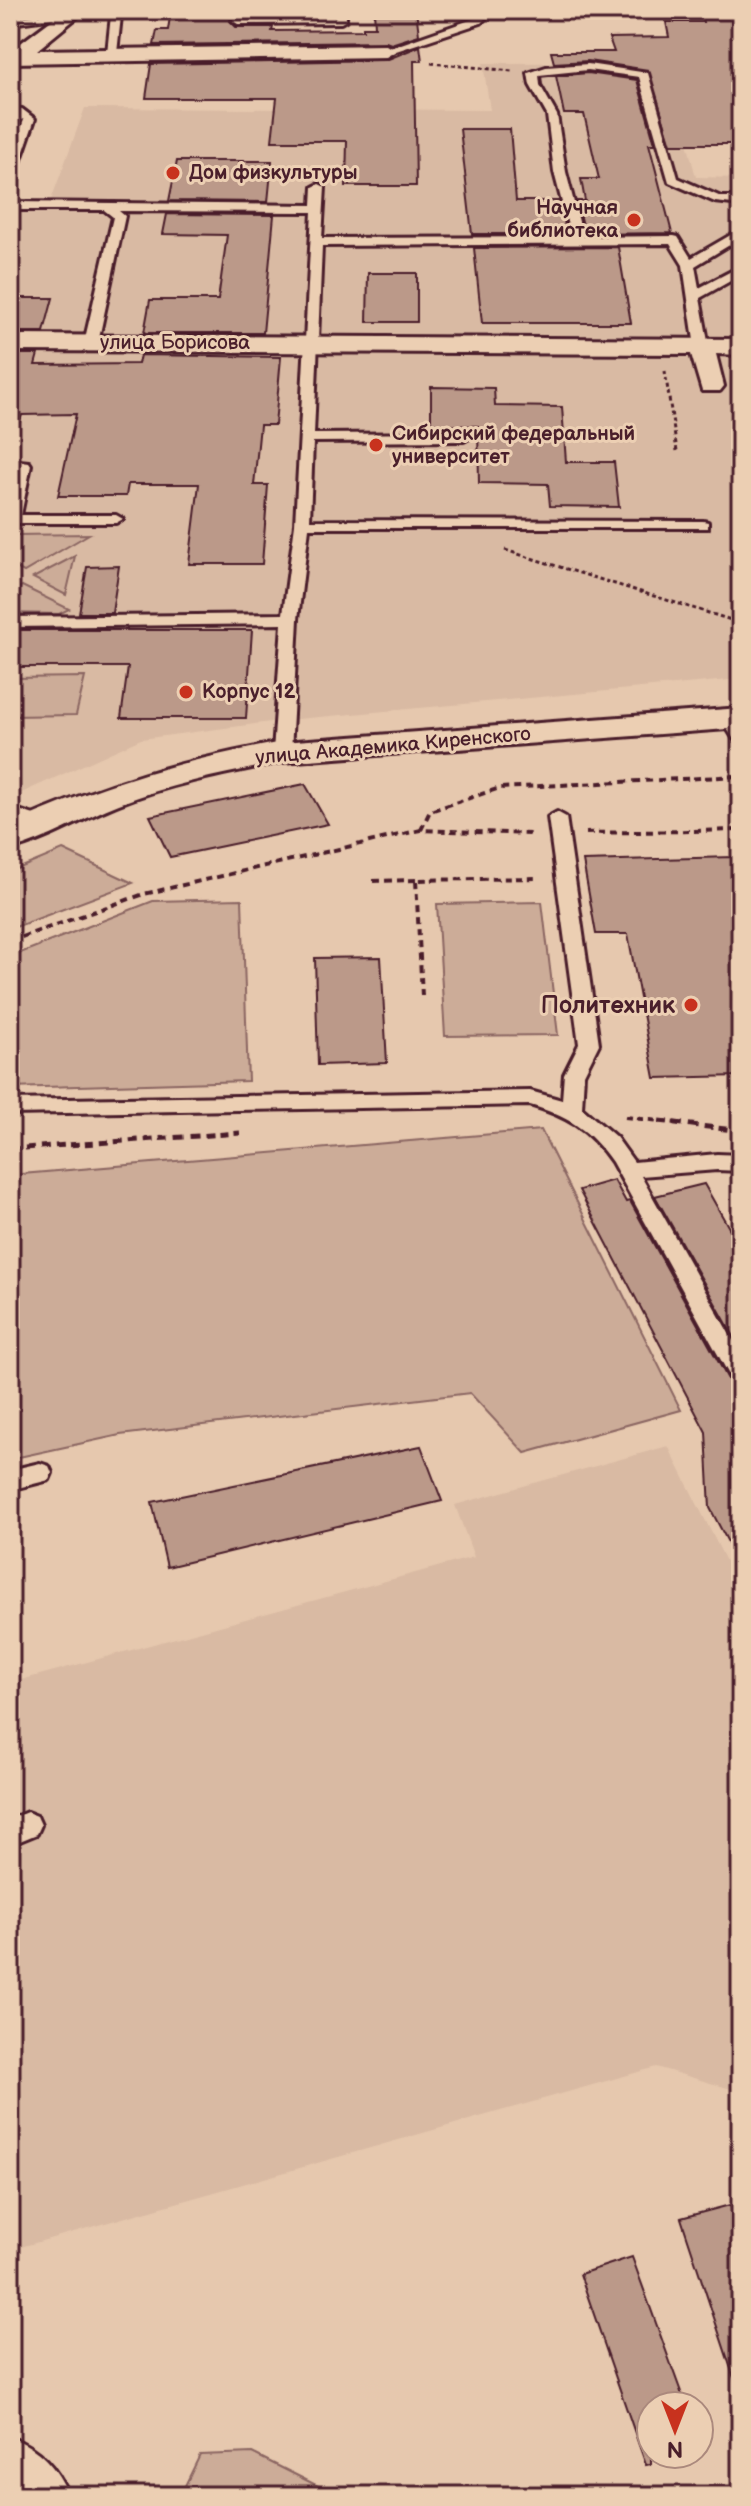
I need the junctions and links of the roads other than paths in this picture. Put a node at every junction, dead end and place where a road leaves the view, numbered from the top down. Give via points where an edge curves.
1 (121, 10) edge
2 (239, 10) edge
3 (341, 10) edge
4 (488, 10) edge
5 (68, 12) edge
6 (10, 21) edge
7 (386, 51) joint
8 (112, 53) junction
9 (12, 57) edge
10 (10, 111) edge
11 (10, 174) edge
12 (319, 187) dead end
13 (741, 201) edge
14 (10, 206) edge
15 (318, 209) junction
16 (110, 210) junction
17 (741, 233) edge
18 (578, 240) junction
19 (316, 242) junction
20 (689, 265) junction
21 (741, 270) edge
22 (694, 296) junction
23 (10, 343) edge
24 (91, 343) junction
25 (311, 343) junction
26 (702, 347) junction
27 (741, 347) edge
28 (711, 386) dead end
29 (464, 437) dead end
30 (307, 438) junction
31 (10, 464) edge
32 (116, 519) dead end
33 (302, 524) junction
34 (703, 525) dead end
35 (290, 619) junction
36 (10, 622) edge
37 (737, 724) edge
38 (282, 752) junction
39 (10, 812) edge
40 (43, 824) junction
41 (558, 825) road end
42 (10, 839) edge
43 (10, 1107) edge
44 (572, 1110) junction
45 (741, 1163) edge
46 (628, 1170) junction
47 (741, 1376) edge
48 (40, 1473) dead end
49 (10, 1480) edge
50 (10, 2469) edge
51 (36, 2496) edge

1 - 8 lane
2 - 3 lane via 238,21 341,20
4 - 7 lane via 477,21
5 - 6 lane
5 - 9 street
7 - 8 street
8 - 9 street
10 - 11 lane via 30,119
12 - 15 lane
13 - 18 lane via 719,200 673,180 644,75 625,69 533,73 552,115
14 - 16 lane
15 - 16 lane
15 - 19 lane
16 - 24 lane via 119,216
17 - 20 lane
18 - 19 lane
18 - 20 lane via 674,240
19 - 25 lane
20 - 22 lane
21 - 22 lane
22 - 26 lane
23 - 24 street, улица Борисова
24 - 25 street, улица Борисова
25 - 26 street, улица Борисова
25 - 30 lane
26 - 27 street
26 - 28 street
29 - 30 lane
30 - 33 lane
31 - 32 lane via 24,465 13,519
33 - 34 lane
33 - 35 lane
35 - 36 lane
35 - 38 lane
37 - 38 main road, улица Академика Киренского
38 - 40 main road, улица Академика Киренского via 142,784
39 - 40 lane
40 - 42 main road, улица Академика Киренского
41 - 44 lane via 589,1044 574,1074
43 - 44 lane via 530,1098
44 - 46 lane via 609,1142
45 - 46 lane
46 - 47 lane
48 - 49 lane
50 - 51 street

